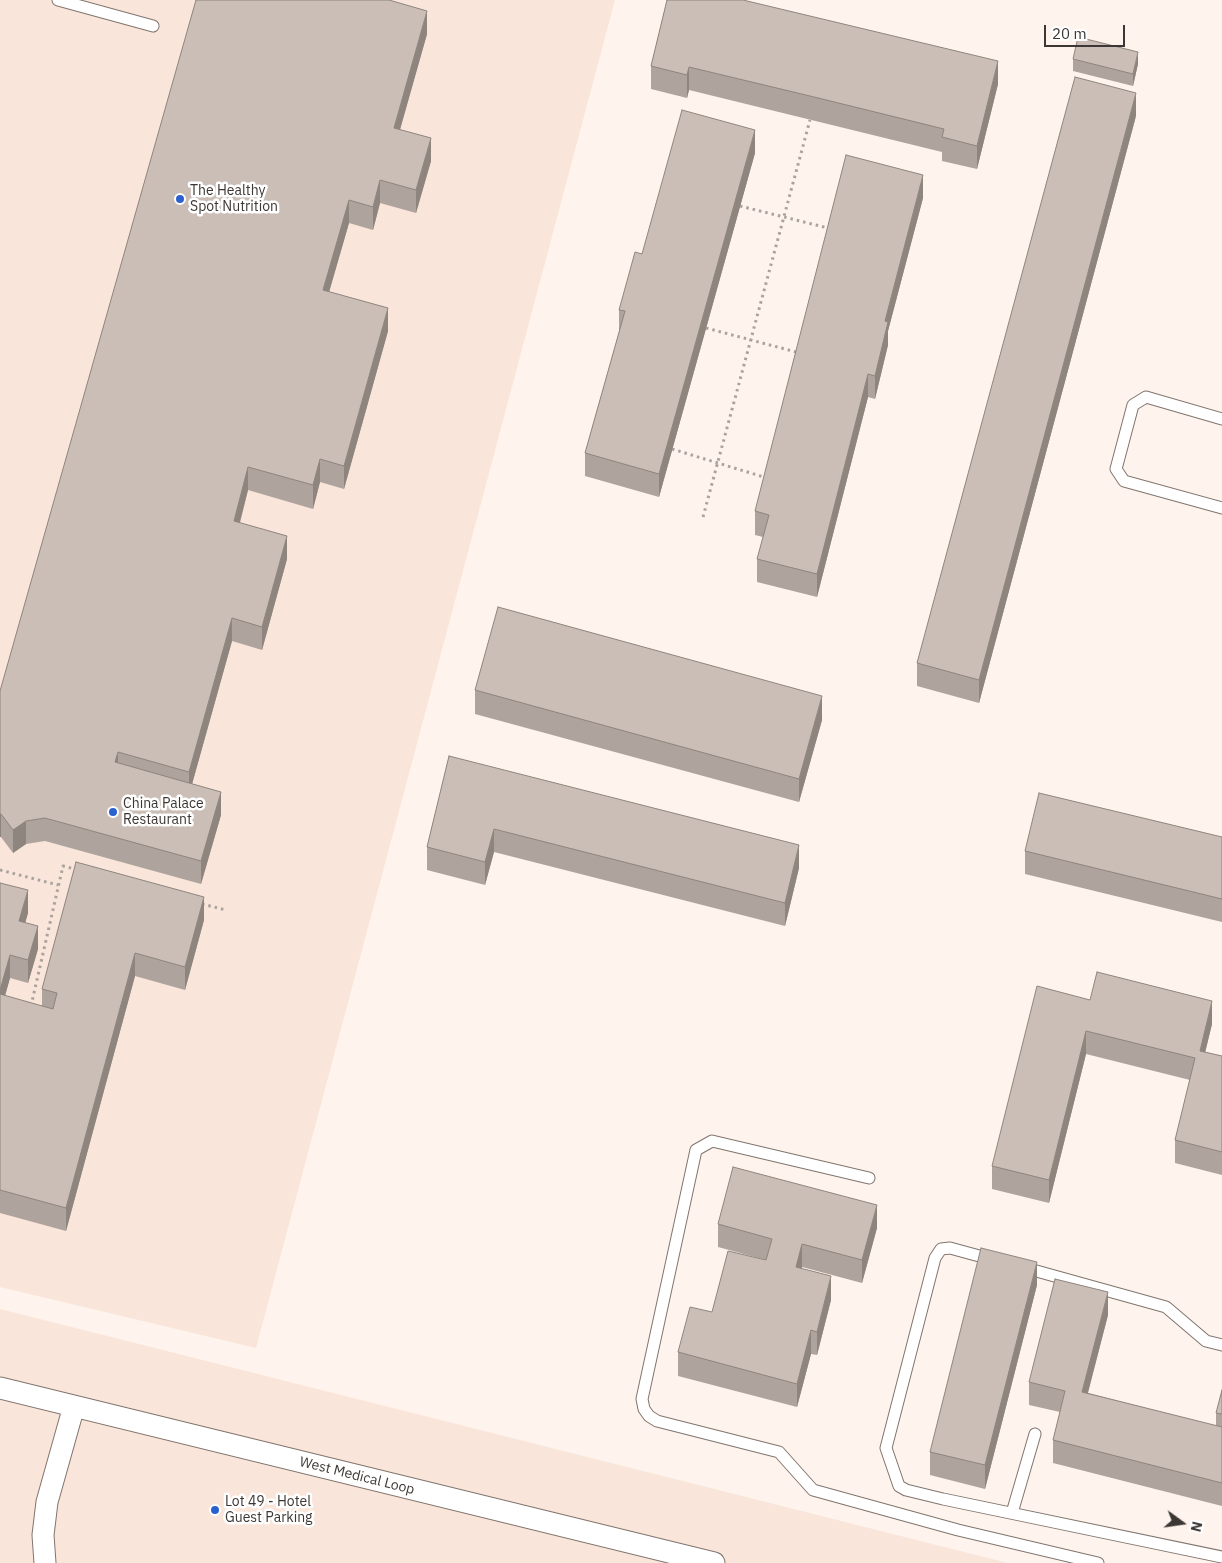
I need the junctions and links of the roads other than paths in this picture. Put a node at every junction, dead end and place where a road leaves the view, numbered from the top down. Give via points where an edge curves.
1 (58, 0) edge
2 (153, 26) dead end
3 (1222, 420) edge
4 (1222, 508) edge
5 (869, 1178) dead end
6 (1222, 1345) edge
7 (0, 1388) edge
8 (74, 1406) junction
9 (1035, 1434) dead end
10 (1012, 1513) junction
11 (1222, 1557) edge
12 (45, 1563) edge
13 (714, 1563) edge
14 (1098, 1563) edge

1 - 2 lane
3 - 4 lane via 1146,397 1133,405 1116,470 1124,481
5 - 14 lane via 712,1141 696,1150 642,1399 644,1409 658,1420 780,1452 813,1490 958,1530
6 - 10 lane via 1206,1341 1166,1307 950,1248 941,1249 935,1258 886,1448 899,1486 906,1490
7 - 8 street, West Medical Loop
8 - 12 street via 47,1502 43,1536
8 - 13 street, West Medical Loop
9 - 10 lane
10 - 11 lane

